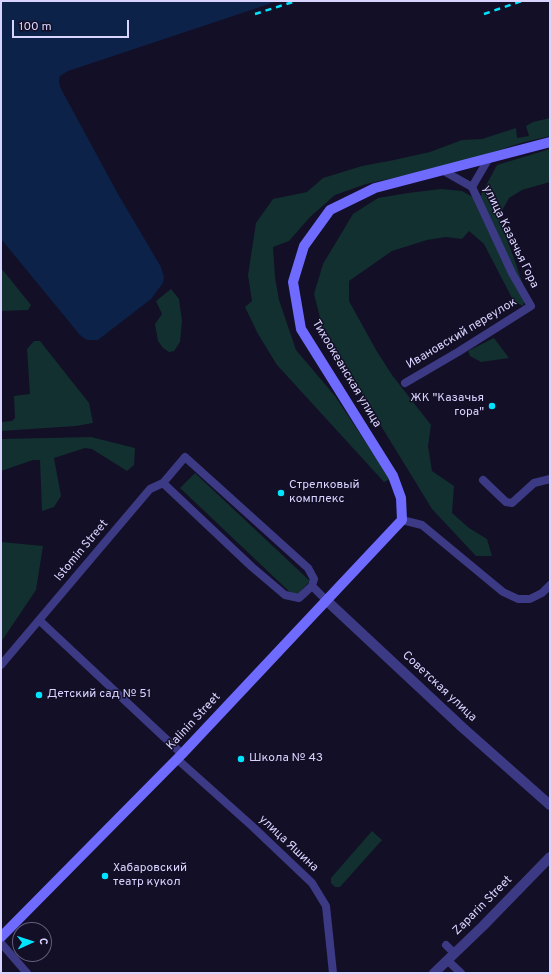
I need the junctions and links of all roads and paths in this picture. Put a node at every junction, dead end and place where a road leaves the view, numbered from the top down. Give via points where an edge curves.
1 (550, 142) edge
2 (489, 158) junction
3 (442, 170) junction
4 (472, 187) junction
5 (531, 306) joint
6 (405, 383) dead end
7 (550, 479) edge
8 (483, 480) dead end
9 (163, 483) junction
10 (402, 520) junction
11 (550, 585) edge
12 (312, 586) junction
13 (326, 600) junction
14 (39, 620) junction
15 (1, 665) edge
16 (180, 756) junction
17 (550, 805) edge
18 (550, 857) edge
19 (1, 937) edge
20 (1, 943) edge
21 (446, 945) dead end
22 (451, 957) junction
23 (27, 973) edge
24 (333, 973) edge
25 (434, 973) edge
26 (461, 973) edge

1 - 2 main road, Тихоокеанская улица
2 - 3 main road, Тихоокеанская улица
2 - 4 street
3 - 4 street, улица Казачья Гора
3 - 10 main road, Тихоокеанская улица via 375,188 330,210 304,246 293,282 301,329 393,476 401,498
4 - 5 street, улица Казачья Гора via 512,273
5 - 6 street, Ивановский переулок
7 - 8 street via 534,483 512,503 506,502
9 - 12 street via 285,595 299,598
9 - 12 street, Istomin Street via 185,457 308,568 314,579
9 - 14 street, Istomin Street via 150,489
10 - 11 street via 422,525 503,592 518,599 530,599
10 - 13 main road, Kalinin Street
12 - 13 street, Советская улица
13 - 16 main road, Kalinin Street
13 - 17 street, Советская улица
14 - 15 street, Istomin Street
14 - 16 street, улица Яшина
16 - 19 main road, Kalinin Street
16 - 24 street, улица Яшина via 312,883 326,906
18 - 22 street, Zaparin Street
20 - 23 street
21 - 22 street
22 - 25 street, Zaparin Street
22 - 26 street

